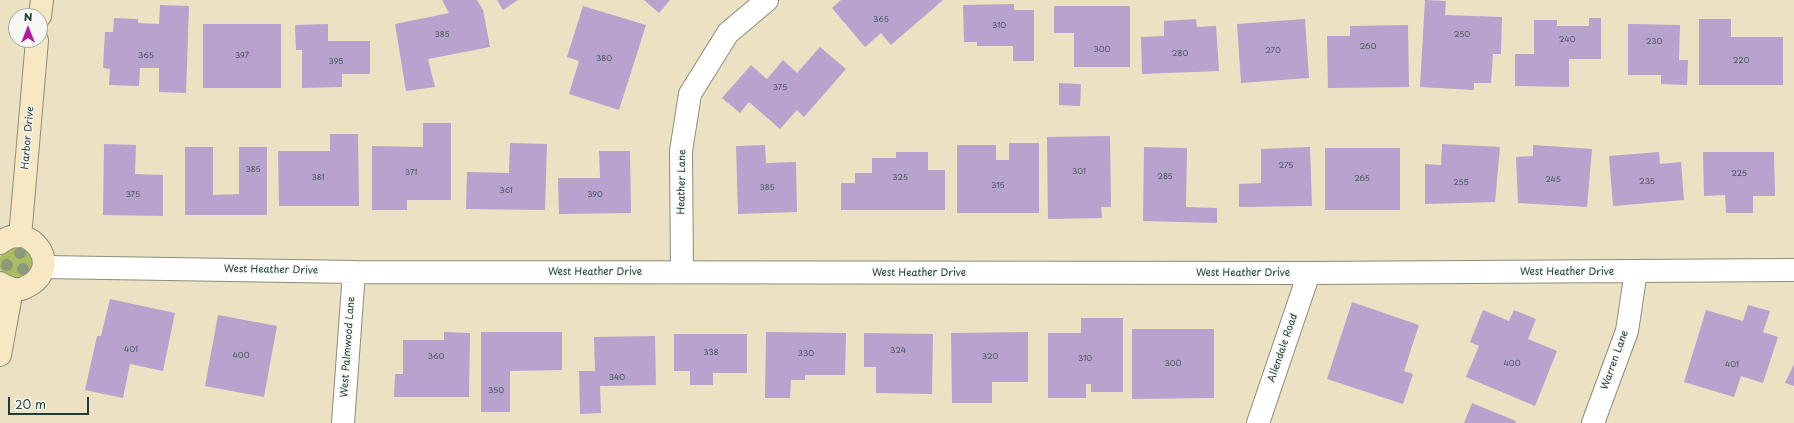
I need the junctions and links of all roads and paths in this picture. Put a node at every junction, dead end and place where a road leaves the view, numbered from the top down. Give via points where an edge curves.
1 (767, 0) edge
2 (36, 48) edge
3 (10, 240) edge
4 (44, 267) junction
5 (1794, 270) edge
6 (1636, 271) junction
7 (354, 272) junction
8 (682, 272) junction
9 (1309, 273) junction
10 (6, 286) edge
11 (0, 355) edge
12 (343, 423) edge
13 (1258, 423) edge
14 (1593, 423) edge

1 - 8 street, Heather Lane via 728,33 690,94 681,151
2 - 3 street, Harbor Drive
3 - 4 street via 34,242 44,258
4 - 7 street, West Heather Drive
4 - 10 street via 34,284 23,289
5 - 6 street, West Heather Drive
6 - 9 street, West Heather Drive
6 - 14 street, Warren Lane via 1627,331
7 - 8 street, West Heather Drive
7 - 12 street, West Palmwood Lane
8 - 9 street, West Heather Drive
9 - 13 street, Allendale Road
10 - 11 street

